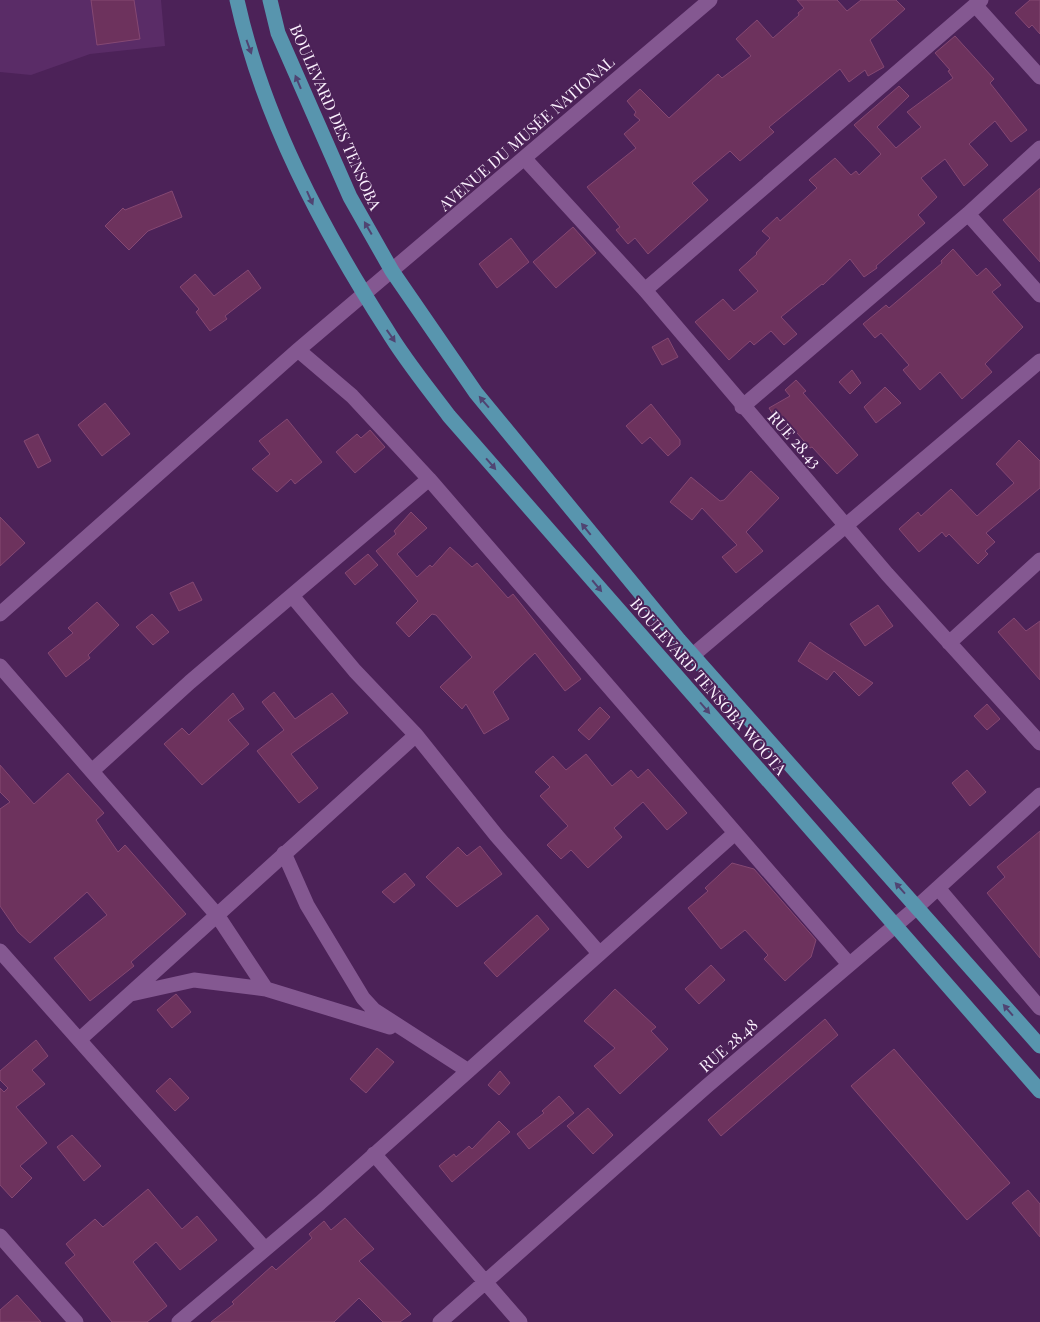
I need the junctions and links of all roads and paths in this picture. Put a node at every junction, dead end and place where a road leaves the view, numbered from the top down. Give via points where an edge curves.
1 (237, 0) edge
2 (270, 0) edge
3 (710, 0) edge
4 (978, 2) edge
5 (1040, 77) edge
6 (1040, 148) edge
7 (524, 158) junction
8 (968, 214) junction
9 (392, 271) junction
10 (645, 290) junction
11 (365, 294) junction
12 (1040, 295) edge
13 (298, 350) junction
14 (1040, 361) edge
15 (742, 407) junction
16 (429, 479) junction
17 (846, 524) junction
18 (1040, 560) edge
19 (293, 598) junction
20 (0, 614) edge
21 (949, 643) junction
22 (693, 655) junction
23 (0, 666) edge
24 (416, 735) junction
25 (1040, 743) edge
26 (92, 771) junction
27 (1040, 795) edge
28 (735, 833) junction
29 (284, 853) junction
30 (938, 888) junction
31 (917, 906) junction
32 (217, 915) junction
33 (895, 924) junction
34 (0, 952) edge
35 (599, 953) junction
36 (848, 963) junction
37 (266, 989) junction
38 (129, 994) junction
39 (1040, 1008) edge
40 (406, 1032) junction
41 (78, 1040) junction
42 (1040, 1046) edge
43 (467, 1070) junction
44 (1040, 1091) edge
45 (374, 1154) junction
46 (0, 1236) edge
47 (265, 1249) junction
48 (486, 1283) junction
49 (76, 1322) edge
50 (179, 1322) edge
51 (440, 1322) edge
52 (520, 1322) edge

1 -> 11 main road via 246,40 276,120 318,216
9 -> 2 main road, BOULEVARD DES TENSOBA via 350,197 313,117 278,33
3 - 7 street, AVENUE DU MUSÉE NATIONAL
4 - 5 street
4 - 10 street
6 - 8 street
7 - 9 street, AVENUE DU MUSÉE NATIONAL
7 - 10 street, RUE 28.43
8 - 12 street
8 - 15 street
9 - 11 street, AVENUE DU MUSÉE NATIONAL
22 -> 9 main road, BOULEVARD TENSOBA WOOTA via 582,525 529,455 476,393
10 - 15 street, RUE 28.43
11 - 13 street, AVENUE DU MUSÉE NATIONAL
11 -> 33 main road, BOULEVARD TENSOBA WOOTA via 387,332 449,416
13 - 16 street via 352,396
13 - 20 street, AVENUE DU MUSÉE NATIONAL
14 - 17 street
15 - 17 street, RUE 28.43
16 - 19 street
16 - 28 street
17 - 21 street, RUE 28.43
17 - 22 street
18 - 21 street
19 - 24 street via 355,671
19 - 26 street via 190,682
21 - 25 street, RUE 28.43
31 -> 22 main road, BOULEVARD TENSOBA WOOTA
23 - 26 street
24 - 29 street
24 - 35 street via 496,835
26 - 32 street
27 - 30 street, RUE 28.48
28 - 35 street
28 - 36 street
29 - 32 street
29 - 40 street via 307,905 363,998 374,1010
30 - 31 street, RUE 28.48
30 - 39 street
31 - 33 street, RUE 28.48
42 -> 31 main road, BOULEVARD TENSOBA WOOTA
32 - 37 street
32 - 38 street
33 - 36 street, RUE 28.48
33 - 44 main road, BOULEVARD TENSOBA WOOTA
34 - 41 street
35 - 43 street
36 - 48 street, RUE 28.48
37 - 38 street via 194,980
37 - 40 street
38 - 41 street
40 - 43 street
41 - 47 street
43 - 45 street
45 - 47 street
45 - 48 street
46 - 49 street
47 - 50 street
48 - 51 street, RUE 28.48
48 - 52 street

